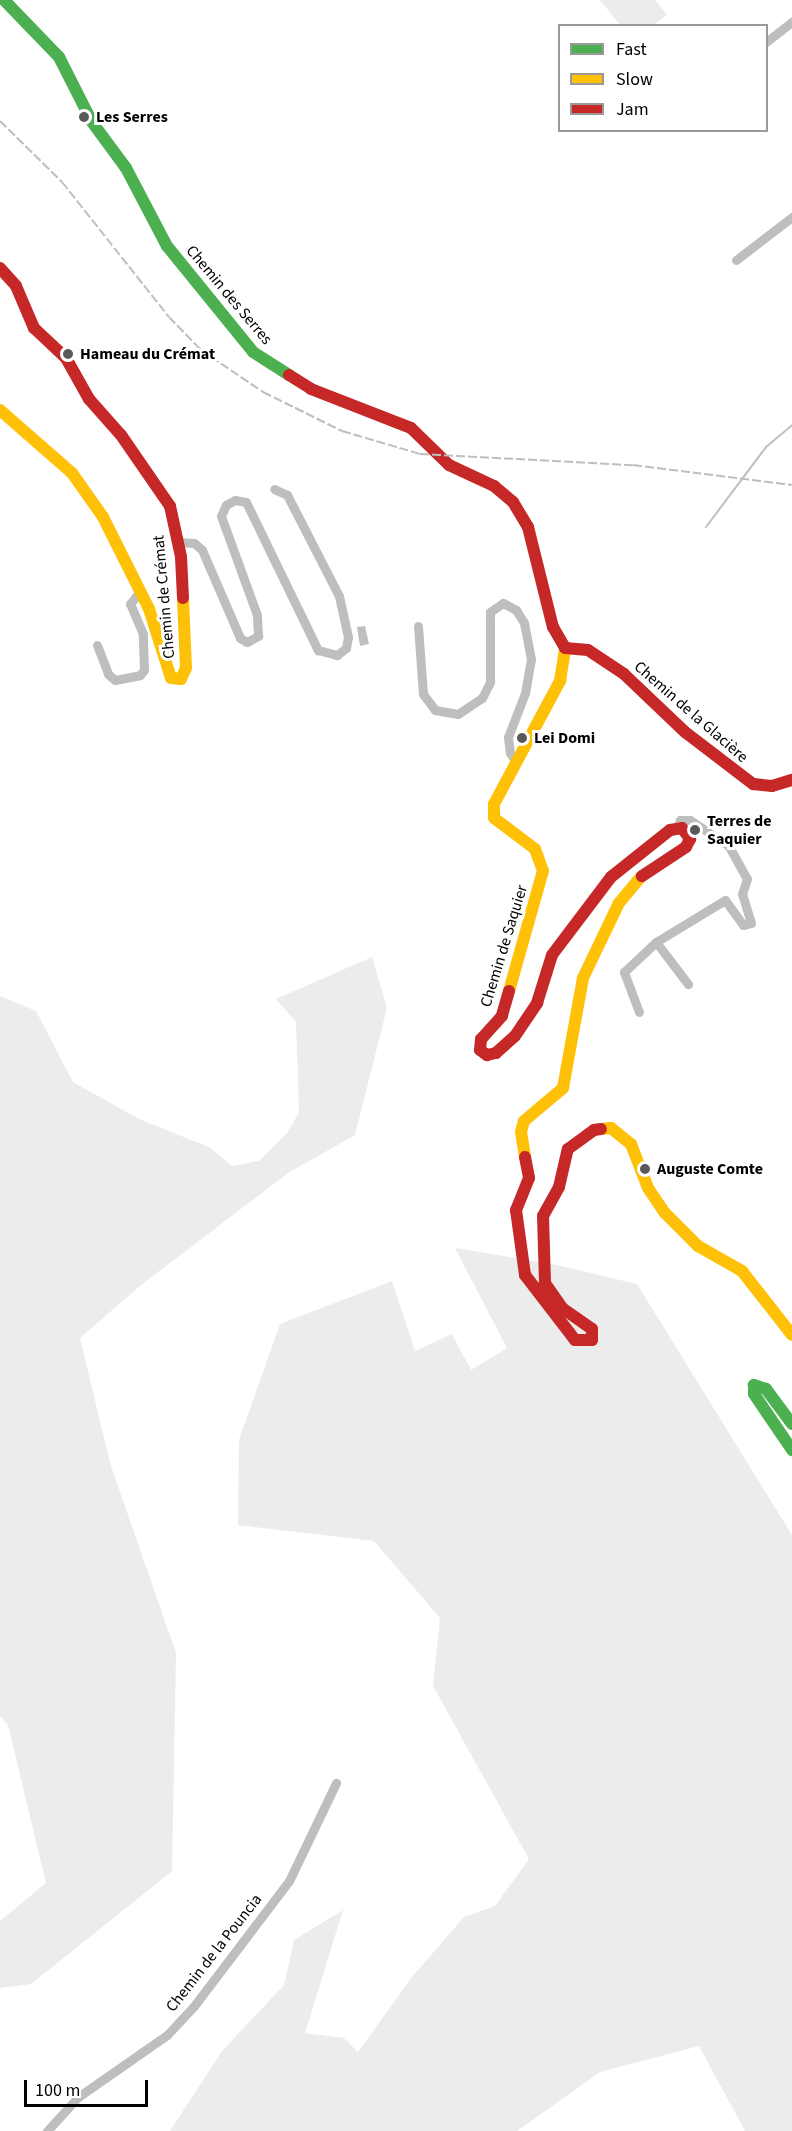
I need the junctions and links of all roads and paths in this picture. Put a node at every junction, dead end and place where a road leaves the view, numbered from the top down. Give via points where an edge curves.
1 (4, 0) edge
2 (792, 22) edge
3 (768, 40) edge
4 (792, 216) edge
5 (736, 260) dead end
6 (0, 268) edge
7 (0, 410) edge
8 (274, 489) dead end
9 (179, 542) junction
10 (140, 591) junction
11 (418, 626) dead end
12 (97, 645) dead end
13 (567, 650) junction
14 (516, 762) junction
15 (792, 780) edge
16 (677, 828) junction
17 (656, 942) junction
18 (688, 984) dead end
19 (639, 1012) dead end
20 (792, 1335) edge
21 (792, 1424) edge
22 (792, 1450) edge
23 (336, 1783) dead end
24 (47, 2131) edge

1 - 13 street, Chemin des Serres via 58,57 88,115 126,168 166,246 253,352 311,389 411,428 449,465 494,486 513,502 528,526 553,627
2 - 3 street
4 - 5 street
6 - 9 street, Chemin de Crémat via 16,286 34,328 66,358 89,399 121,435 163,494
7 - 10 street, Chemin de Crémat via 80,483 110,528
8 - 9 street via 287,495 339,596 348,638 346,648 337,655 318,650 246,502 236,500 226,505 221,516 256,615 258,636 247,642 240,638 202,550 194,543
9 - 10 street, Chemin de Crémat via 186,668 181,679 169,674
10 - 12 street via 130,604 142,634 144,670 140,675 115,680 108,674
11 - 14 street via 423,694 435,710 458,714 482,698 490,682 490,612 503,603 516,610 524,623 531,659 525,693 508,737
13 - 14 street, Chemin de Saquier via 560,681
13 - 15 street, Chemin de la Glacière via 593,652 636,684 685,732 743,778 763,787
14 - 16 street, Chemin de Saquier via 497,797 493,815 535,849 543,871 502,1016 479,1043 480,1050 487,1055 502,1050 515,1036 537,1003 552,955 600,889 657,838
16 - 17 street via 680,820 690,820 729,846 747,879 742,894 752,923 743,925 728,902 722,901
16 - 20 street via 688,833 686,847 654,865 633,885 590,959 563,1088 524,1121 521,1132 529,1178 516,1210 523,1268 539,1296 575,1340 592,1340 592,1329 563,1309 545,1283 543,1216 560,1187 568,1149 594,1130 611,1128 631,1143 648,1188 665,1213 698,1246 742,1271
17 - 18 street
17 - 19 street via 624,972
21 - 22 street via 762,1385 754,1385 754,1394
23 - 24 street, Chemin de la Pouncia via 289,1881 194,2006 167,2036 78,2097

